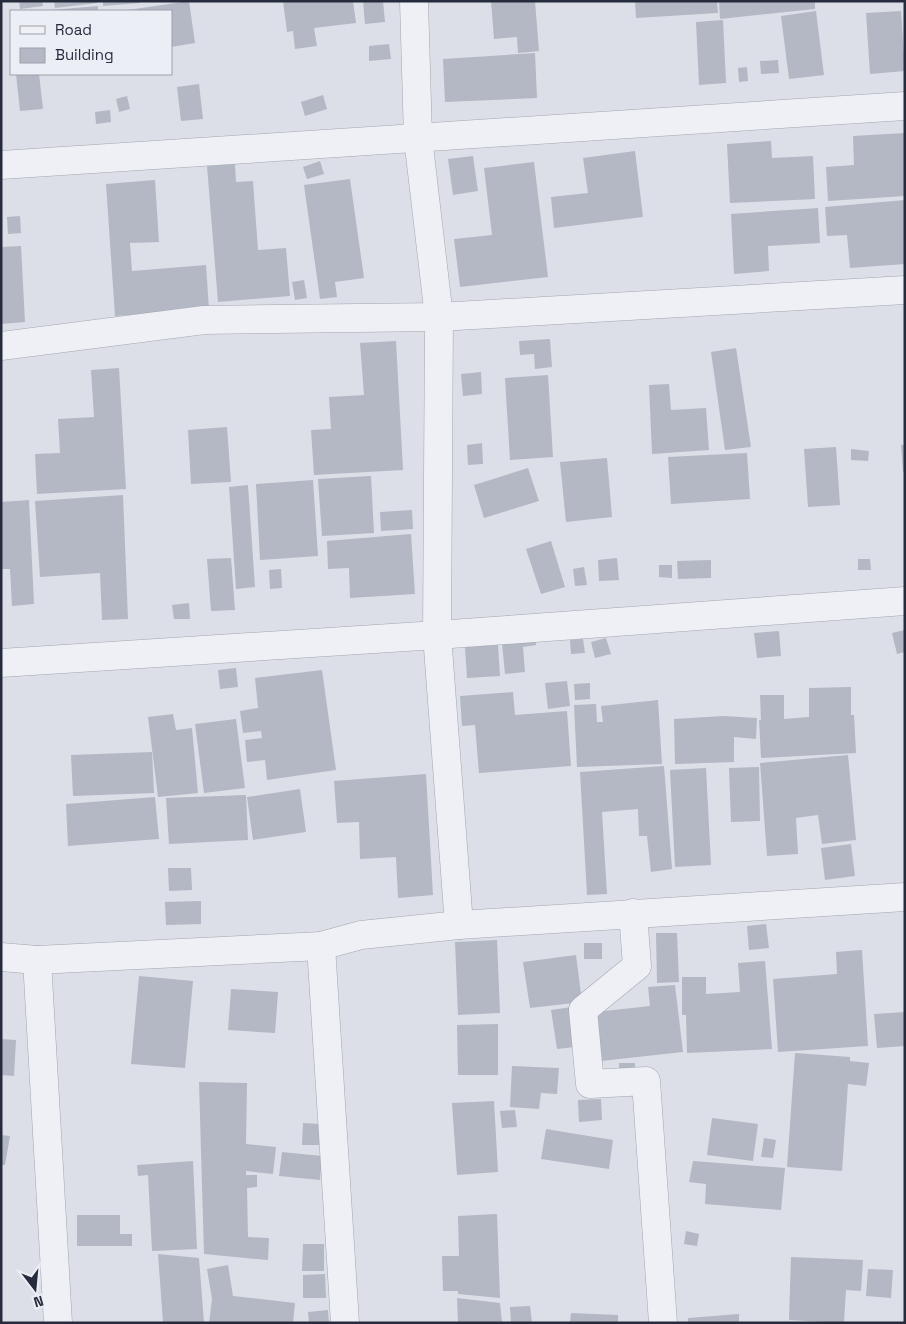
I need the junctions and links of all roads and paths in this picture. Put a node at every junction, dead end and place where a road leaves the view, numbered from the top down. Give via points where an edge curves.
1 (414, 1) edge
2 (905, 106) edge
3 (418, 138) junction
4 (1, 165) edge
5 (905, 290) edge
6 (439, 317) junction
7 (1, 346) edge
8 (905, 601) edge
9 (437, 635) junction
10 (1, 663) edge
11 (905, 897) edge
12 (633, 913) junction
13 (460, 925) junction
14 (321, 946) junction
15 (1, 957) edge
16 (37, 960) junction
17 (58, 1323) edge
18 (346, 1323) edge
19 (663, 1323) edge

1 - 3 street
2 - 3 street
3 - 4 street
3 - 6 street
5 - 6 street
6 - 7 street via 204,320
6 - 9 street
8 - 9 street
9 - 10 street
9 - 13 street
11 - 12 street
12 - 13 street
12 - 19 street via 637,966 584,1010 590,1084 646,1081
13 - 14 street via 361,935
14 - 16 street
14 - 18 street
15 - 16 street
16 - 17 street

